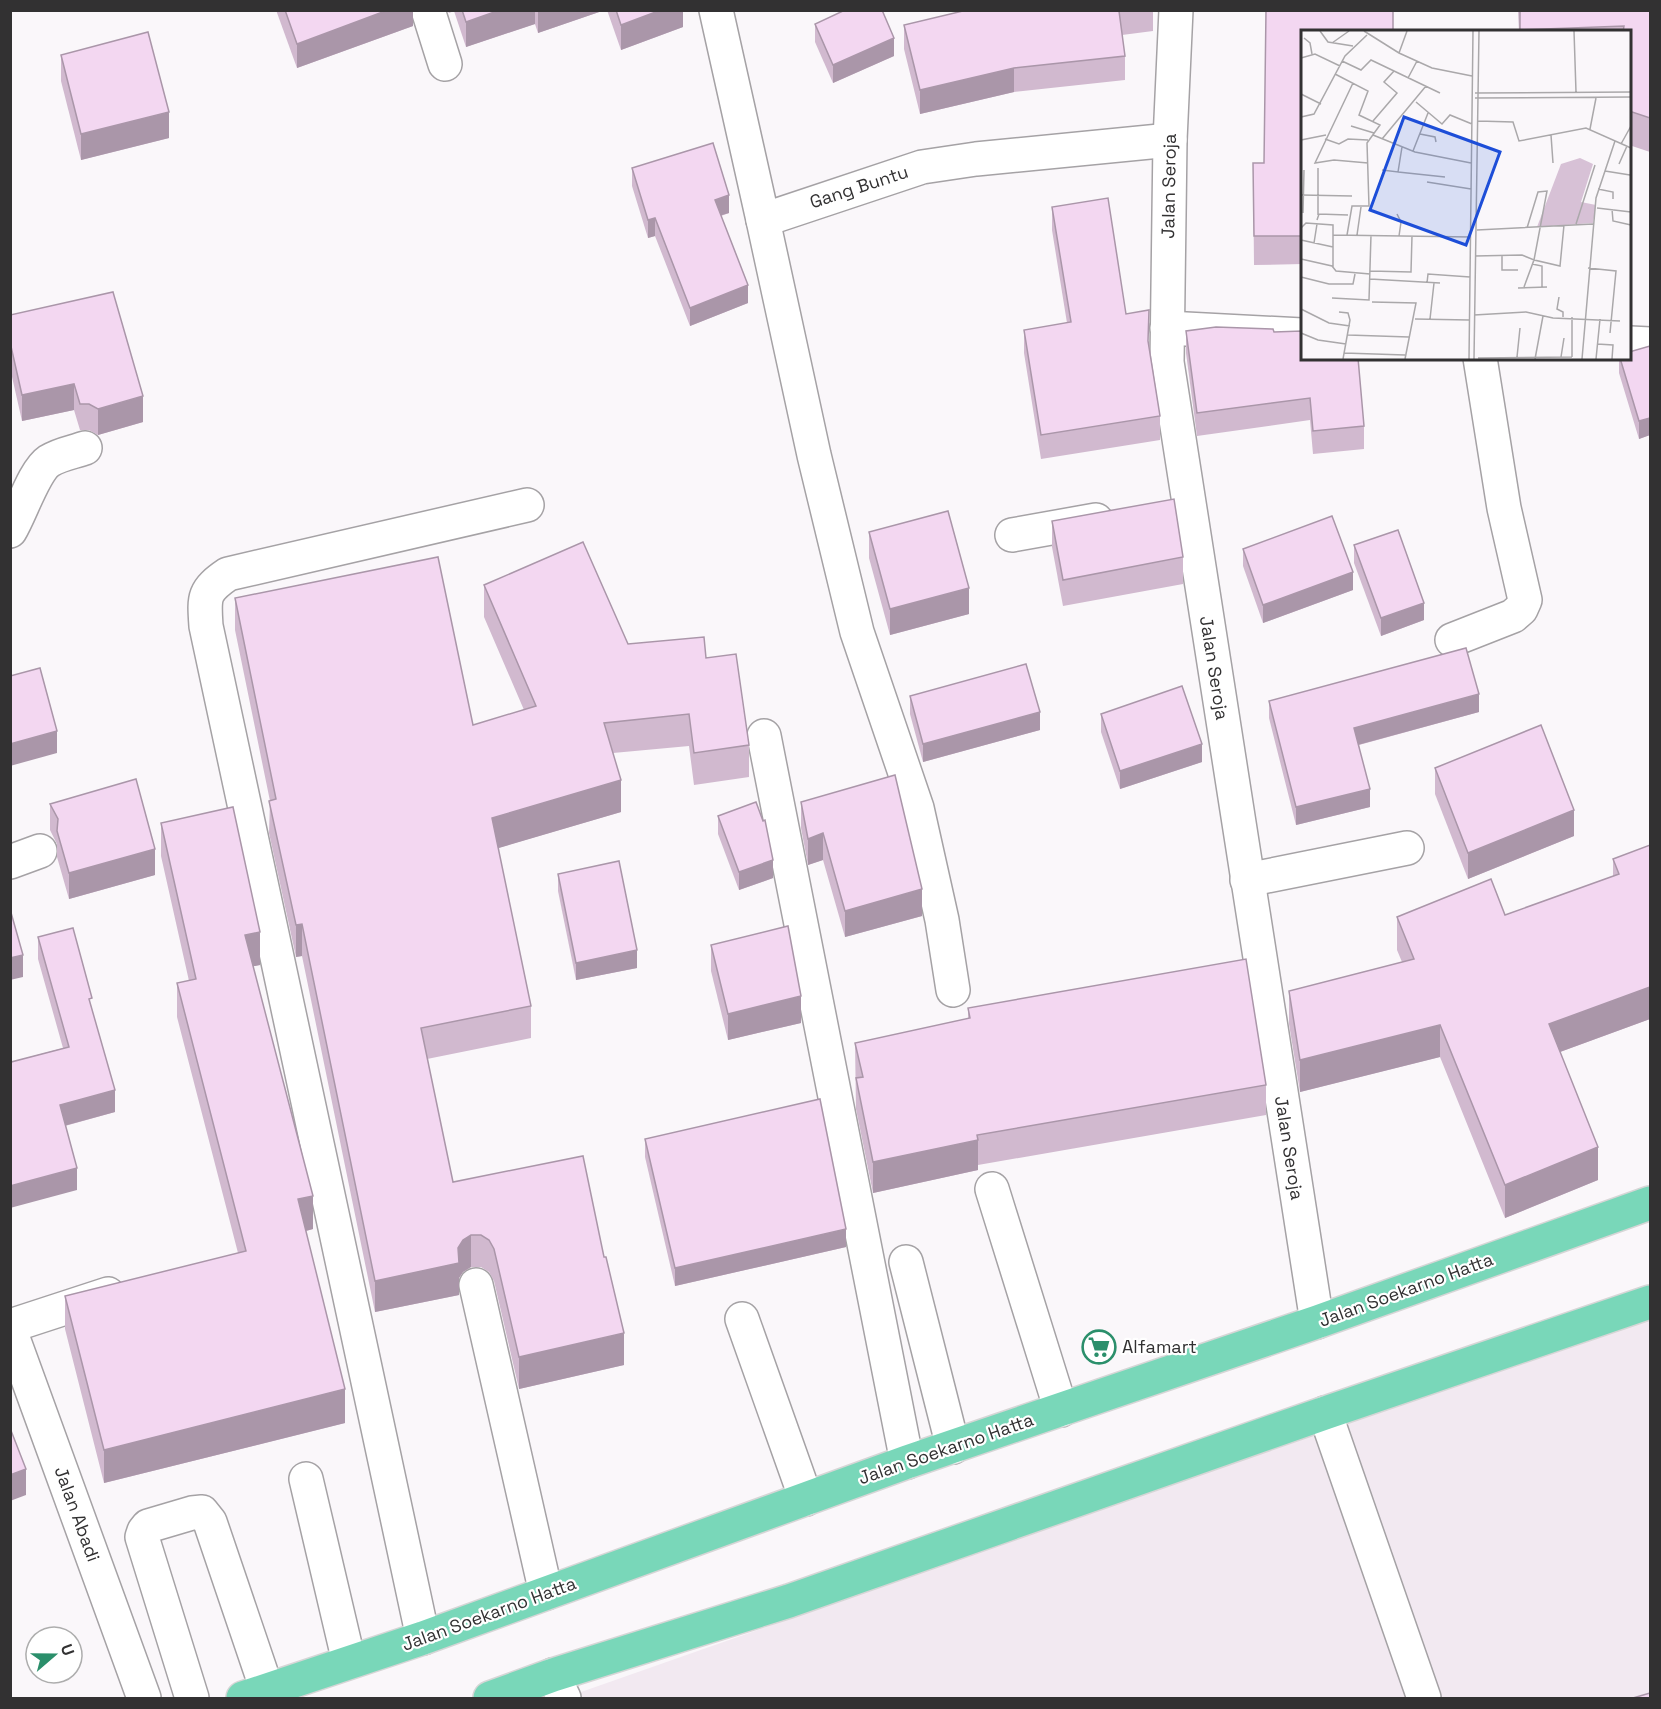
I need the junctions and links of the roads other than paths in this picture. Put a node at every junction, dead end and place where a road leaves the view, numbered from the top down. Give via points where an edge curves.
1 (428, 10) edge
2 (716, 10) edge
3 (1176, 10) edge
4 (445, 64) dead end
5 (1170, 140) junction
6 (763, 220) junction
7 (1167, 328) junction
8 (1301, 335) edge
9 (1631, 343) edge
10 (1650, 344) edge
11 (1480, 360) edge
12 (85, 448) dead end
13 (527, 505) dead end
14 (1130, 514) edge
15 (10, 531) edge
16 (1012, 535) dead end
17 (1452, 640) dead end
18 (764, 736) dead end
19 (1407, 848) dead end
20 (40, 851) dead end
21 (10, 862) edge
22 (1247, 880) junction
23 (953, 990) dead end
24 (992, 1189) dead end
25 (1650, 1203) edge
26 (906, 1262) dead end
27 (136, 1284) edge
28 (476, 1285) dead end
29 (1650, 1302) edge
30 (742, 1319) dead end
31 (1317, 1322) junction
32 (10, 1328) edge
33 (1061, 1410) junction
34 (1325, 1413) junction
35 (953, 1447) junction
36 (907, 1462) junction
37 (306, 1479) dead end
38 (806, 1499) junction
39 (546, 1593) junction
40 (423, 1638) junction
41 (349, 1662) junction
42 (559, 1687) edge
43 (255, 1694) edge
44 (144, 1698) edge
45 (192, 1698) edge
46 (495, 1698) edge
47 (1424, 1698) edge

1 - 4 street
2 - 6 street
3 - 5 street, Jalan Seroja
5 - 6 street, Gang Buntu via 922,167
5 - 7 street, Jalan Seroja
6 - 23 street via 857,632 918,807
7 - 8 street
7 - 22 street, Jalan Seroja via 1177,506
9 - 10 street
11 - 17 street via 1504,508 1525,600 1513,615
12 - 15 street via 48,461 38,473
13 - 40 street via 228,574 212,585 204,598 208,638
14 - 16 street
18 - 36 street
19 - 22 street
20 - 21 street
22 - 31 street, Jalan Seroja
24 - 33 street
25 - 31 main road, Jalan Soekarno Hatta
26 - 35 street
27 - 32 street
28 - 39 street
29 - 34 main road
30 - 38 street
31 - 33 main road, Jalan Soekarno Hatta
32 - 44 street, Jalan Abadi
33 - 35 main road, Jalan Soekarno Hatta
34 - 42 main road via 789,1601
34 - 47 street
35 - 36 main road, Jalan Soekarno Hatta
36 - 38 main road, Jalan Soekarno Hatta
37 - 41 street
38 - 39 main road, Jalan Soekarno Hatta
39 - 40 main road, Jalan Soekarno Hatta
40 - 41 main road, Jalan Soekarno Hatta
41 - 43 main road, Jalan Soekarno Hatta
42 - 46 main road
43 - 45 street via 210,1522 202,1512 192,1512 148,1527 142,1537

